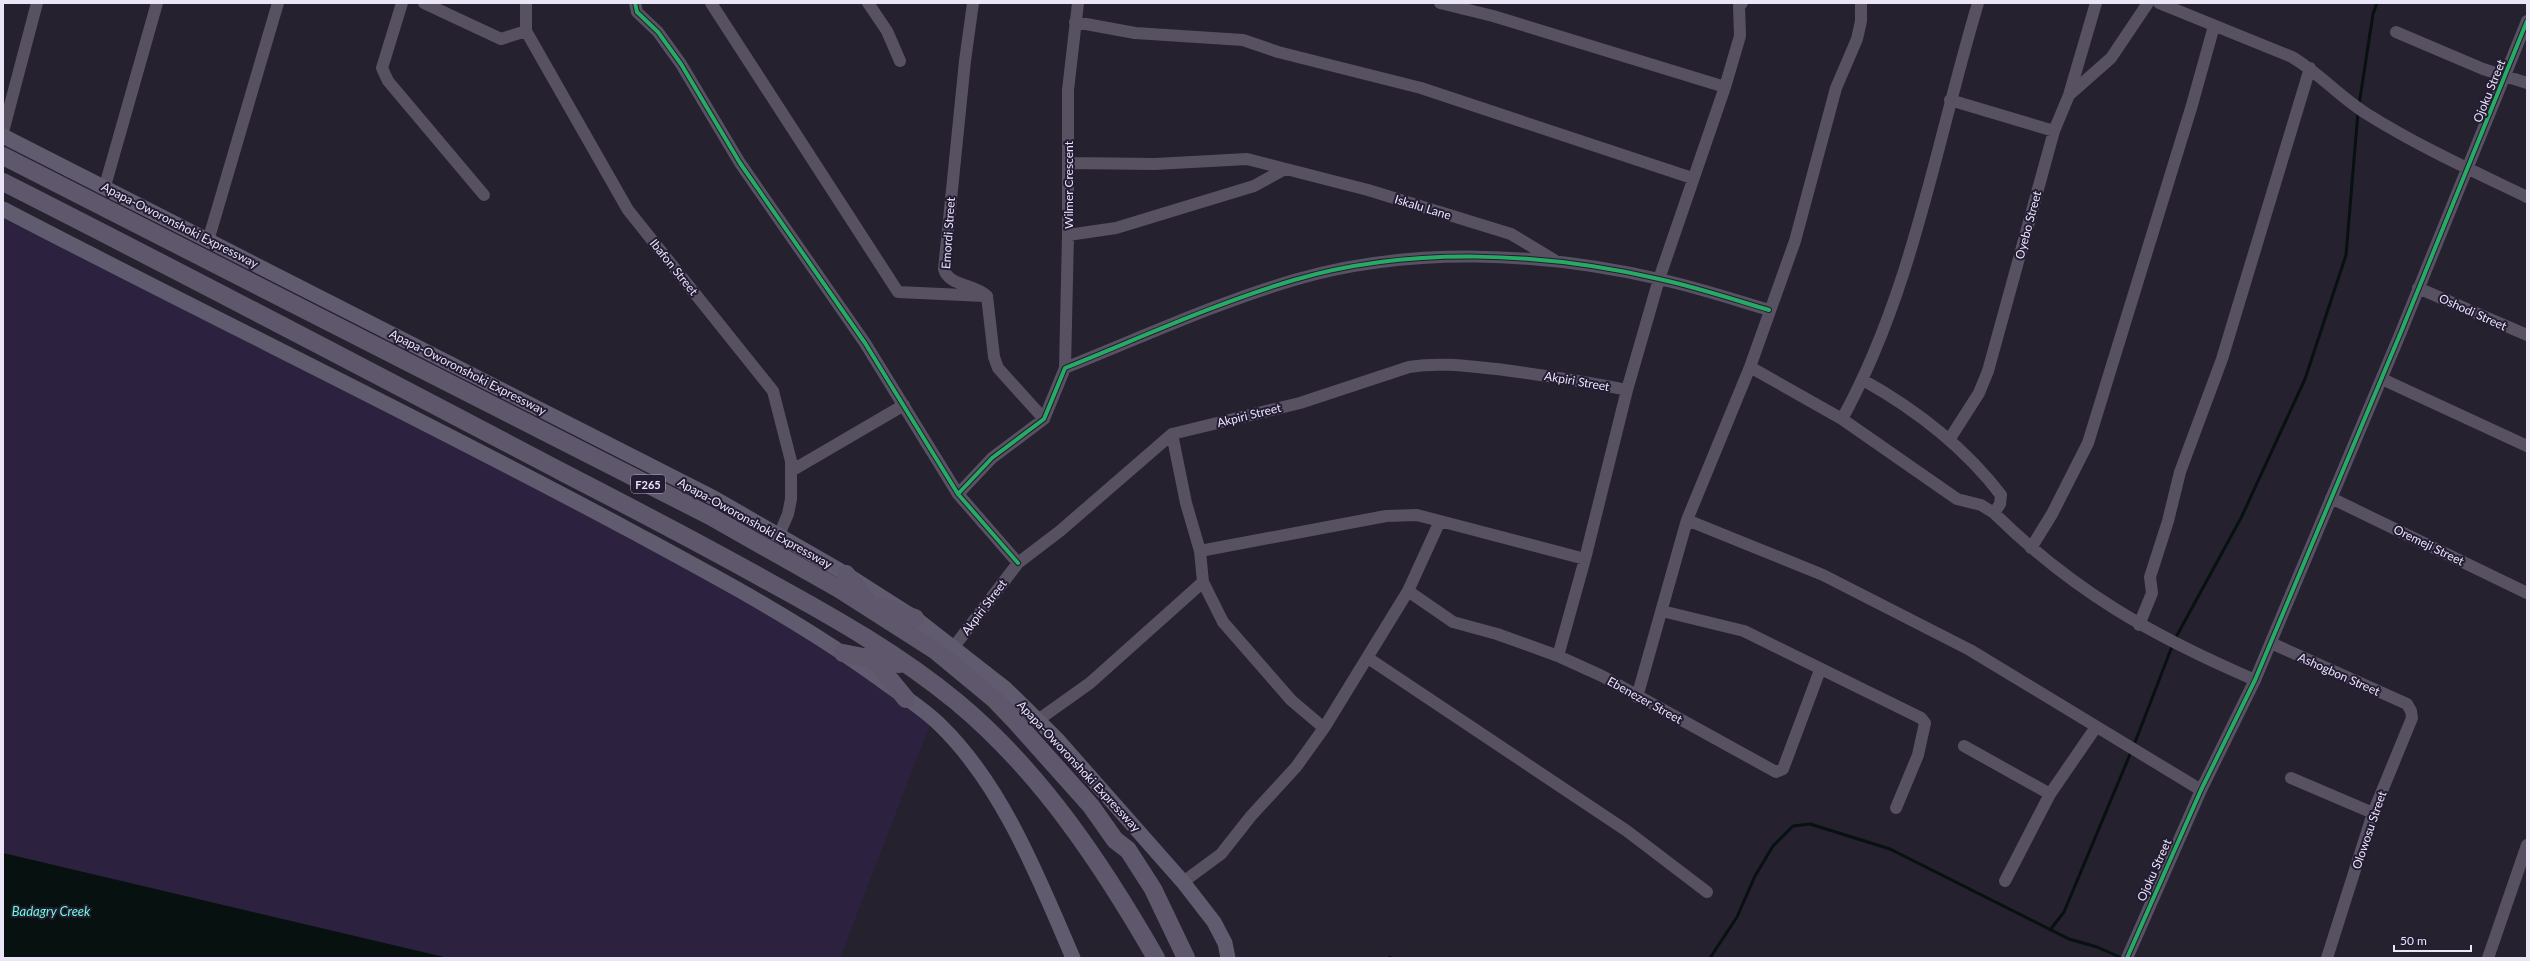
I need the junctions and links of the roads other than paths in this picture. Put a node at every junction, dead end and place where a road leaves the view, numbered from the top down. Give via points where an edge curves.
1 (37, 3) edge
2 (157, 3) edge
3 (278, 3) edge
4 (402, 3) edge
5 (424, 3) edge
6 (526, 3) edge
7 (634, 3) edge
8 (711, 3) edge
9 (868, 3) edge
10 (973, 3) edge
11 (1078, 3) edge
12 (1440, 3) edge
13 (1861, 3) edge
14 (1978, 3) edge
15 (2096, 3) edge
16 (2148, 3) edge
17 (2159, 3) edge
18 (1740, 4) edge
19 (2527, 21) edge
20 (1075, 22) junction
21 (2214, 26) junction
22 (526, 31) junction
23 (2396, 32) dead end
24 (900, 61) dead end
25 (2310, 68) junction
26 (2506, 76) junction
27 (2527, 83) edge
28 (1725, 87) junction
29 (2069, 95) junction
30 (1950, 100) junction
31 (2054, 131) junction
32 (3, 132) edge
33 (3, 136) edge
34 (3, 156) edge
35 (1069, 163) junction
36 (1285, 169) junction
37 (2468, 169) junction
38 (1692, 178) junction
39 (3, 182) edge
40 (105, 186) junction
41 (484, 195) dead end
42 (2527, 197) edge
43 (3, 209) edge
44 (1068, 235) junction
45 (208, 241) junction
46 (1554, 260) junction
47 (1659, 279) junction
48 (2418, 288) junction
49 (987, 296) junction
50 (1769, 310) junction
51 (2527, 335) edge
52 (1750, 367) junction
53 (1065, 368) junction
54 (2382, 379) junction
55 (1863, 380) junction
56 (1627, 390) junction
57 (904, 405) junction
58 (1044, 419) junction
59 (1842, 419) junction
60 (1172, 434) junction
61 (1948, 440) junction
62 (2527, 446) edge
63 (791, 471) junction
64 (958, 494) junction
65 (2331, 498) junction
66 (1994, 513) junction
67 (1687, 520) junction
68 (1440, 521) junction
69 (779, 535) junction
70 (2031, 548) junction
71 (1200, 551) junction
72 (1585, 559) junction
73 (1018, 562) junction
74 (842, 581) junction
75 (1203, 582) junction
76 (1408, 591) junction
77 (2527, 593) edge
78 (1662, 611) junction
79 (908, 623) junction
80 (2139, 625) junction
81 (853, 629) junction
82 (2271, 643) junction
83 (953, 648) junction
84 (843, 653) junction
85 (1558, 656) junction
86 (1368, 658) junction
87 (873, 659) junction
88 (1820, 670) junction
89 (926, 678) junction
90 (2256, 680) junction
91 (1637, 697) junction
92 (906, 699) junction
93 (2407, 704) joint
94 (1038, 720) junction
95 (2096, 727) junction
96 (1324, 728) junction
97 (1964, 746) dead end
98 (2291, 778) dead end
99 (2201, 790) junction
100 (2050, 794) junction
101 (1896, 808) dead end
102 (2373, 813) junction
103 (2527, 845) edge
104 (2006, 881) dead end
105 (1183, 882) junction
106 (1707, 892) dead end
107 (1184, 953) edge
108 (2128, 956) edge
109 (1073, 958) edge
110 (1156, 958) edge
111 (1228, 958) edge
112 (2327, 958) edge
113 (2488, 958) edge

1 - 32 street
2 - 40 street
3 - 45 street
4 - 41 street via 382,68 388,81
5 - 22 street via 501,39
6 - 22 street, Ibafon Street
7 - 57 street via 637,12 658,32 681,64 740,163 865,343
8 - 49 street via 898,292
9 - 24 street via 887,30
10 - 49 street, Emordi Street via 944,269 950,278 983,291
11 - 20 street, Wilmer Crescent
12 - 28 street via 1494,16
13 - 50 street via 1857,39 1836,88 1795,241
14 - 30 street
15 - 29 street, Oyebo Street
16 - 29 street via 2111,58
17 - 21 street
18 - 28 street via 1740,36
19 - 26 street, Ojoku Street
20 - 35 street, Wilmer Crescent via 1068,90
20 - 38 street via 1135,33 1243,40 1278,52 1421,88
21 - 25 street via 2292,57
21 - 70 street via 2088,443 2052,514
22 - 63 street, Ibafon Street via 628,210 773,391 791,461
23 - 26 street
25 - 37 street via 2367,114
25 - 80 street via 2222,359 2180,472 2150,577 2152,593
26 - 27 street
26 - 37 street, Ojoku Street
28 - 38 street
29 - 31 street, Oyebo Street
30 - 31 street
30 - 55 street via 1906,270
31 - 61 street, Oyebo Street via 1988,371 1979,393
33 - 40 main road, Apapa-Oworonshoki Expressway
34 - 74 highway, Apapa-Oworonshoki Expressway / F265
35 - 36 street, Iskalu Lane via 1155,164 1239,159
35 - 44 street, Wilmer Crescent
36 - 44 street via 1254,186 1116,228
36 - 46 street, Iskalu Lane via 1368,190 1511,234
37 - 42 street
37 - 48 street, Ojoku Street
38 - 47 street
39 - 81 highway, F265 via 689,537
40 - 45 main road, Apapa-Oworonshoki Expressway
43 - 84 main road via 579,503 781,613
44 - 53 street, Wilmer Crescent
45 - 69 main road, Apapa-Oworonshoki Expressway via 714,498
46 - 47 street
46 - 53 street via 1429,256 1383,261 1309,277 1209,310
47 - 50 street
47 - 56 street
48 - 51 street, Oshodi Street
48 - 54 street, Ojoku Street
49 - 58 street via 994,357 998,368
50 - 52 street
52 - 59 street
52 - 67 street
53 - 58 street
54 - 62 street
54 - 65 street, Ojoku Street
55 - 59 street
55 - 61 street via 1895,398
56 - 60 street, Akpiri Street via 1564,377 1450,364 1427,364 1409,367 1300,403
56 - 72 street
57 - 63 street
57 - 64 street
58 - 64 street via 992,458
59 - 66 street via 1957,498 1981,505
60 - 71 street via 1186,503
60 - 73 street, Akpiri Street via 1060,531
61 - 66 street via 1985,474 2001,495 2000,504
63 - 69 street, Ibafon Street via 791,499
64 - 73 street
65 - 77 street, Oremeji Street
65 - 82 street, Ojoku Street
66 - 70 street
67 - 78 street
67 - 95 street via 1823,575 1970,650
68 - 71 street via 1417,515 1386,516
68 - 72 street
68 - 76 street
69 - 74 main road, Apapa-Oworonshoki Expressway
70 - 80 street via 2064,576
71 - 75 street
72 - 85 street
73 - 83 street, Akpiri Street
74 - 79 highway, Apapa-Oworonshoki Expressway / F265
74 - 79 highway via 869,602
75 - 94 street via 1090,683
75 - 96 street via 1223,622 1292,700
76 - 85 street, Ebenezer Street via 1453,622 1497,634
76 - 86 street
78 - 88 street via 1744,631
78 - 91 street
79 - 83 main road, Apapa-Oworonshoki Expressway
79 - 107 highway, Apapa-Oworonshoki Expressway / F265 via 936,651 994,699 1091,806 1114,840 1128,850 1153,890
80 - 90 street via 2190,652
81 - 87 highway
81 - 89 highway, F265
82 - 90 street, Ojoku Street
82 - 93 street, Ashogbon Street
83 - 94 main road, Apapa-Oworonshoki Expressway via 1006,689
84 - 87 highway
84 - 92 main road
85 - 91 street, Ebenezer Street via 1602,676
86 - 96 street
86 - 106 street via 1627,831
87 - 89 highway via 901,664
87 - 92 highway
88 - 91 street, Ebenezer Street via 1780,772
88 - 101 street via 1921,718 1925,723 1918,755
89 - 110 highway, F265 via 958,702 1007,748 1054,802 1117,890
90 - 99 street, Ojoku Street
92 - 109 main road via 941,726 973,764 999,804 1038,877
93 - 102 street, Olowosu Street via 2412,711 2412,718
94 - 105 main road, Apapa-Oworonshoki Expressway
95 - 99 street
95 - 100 street
96 - 105 street via 1296,767 1251,816 1221,854
97 - 100 street
98 - 102 street
99 - 108 street, Ojoku Street
100 - 104 street
102 - 112 street, Olowosu Street
103 - 113 street
105 - 111 main road, Apapa-Oworonshoki Expressway via 1214,922 1225,943

